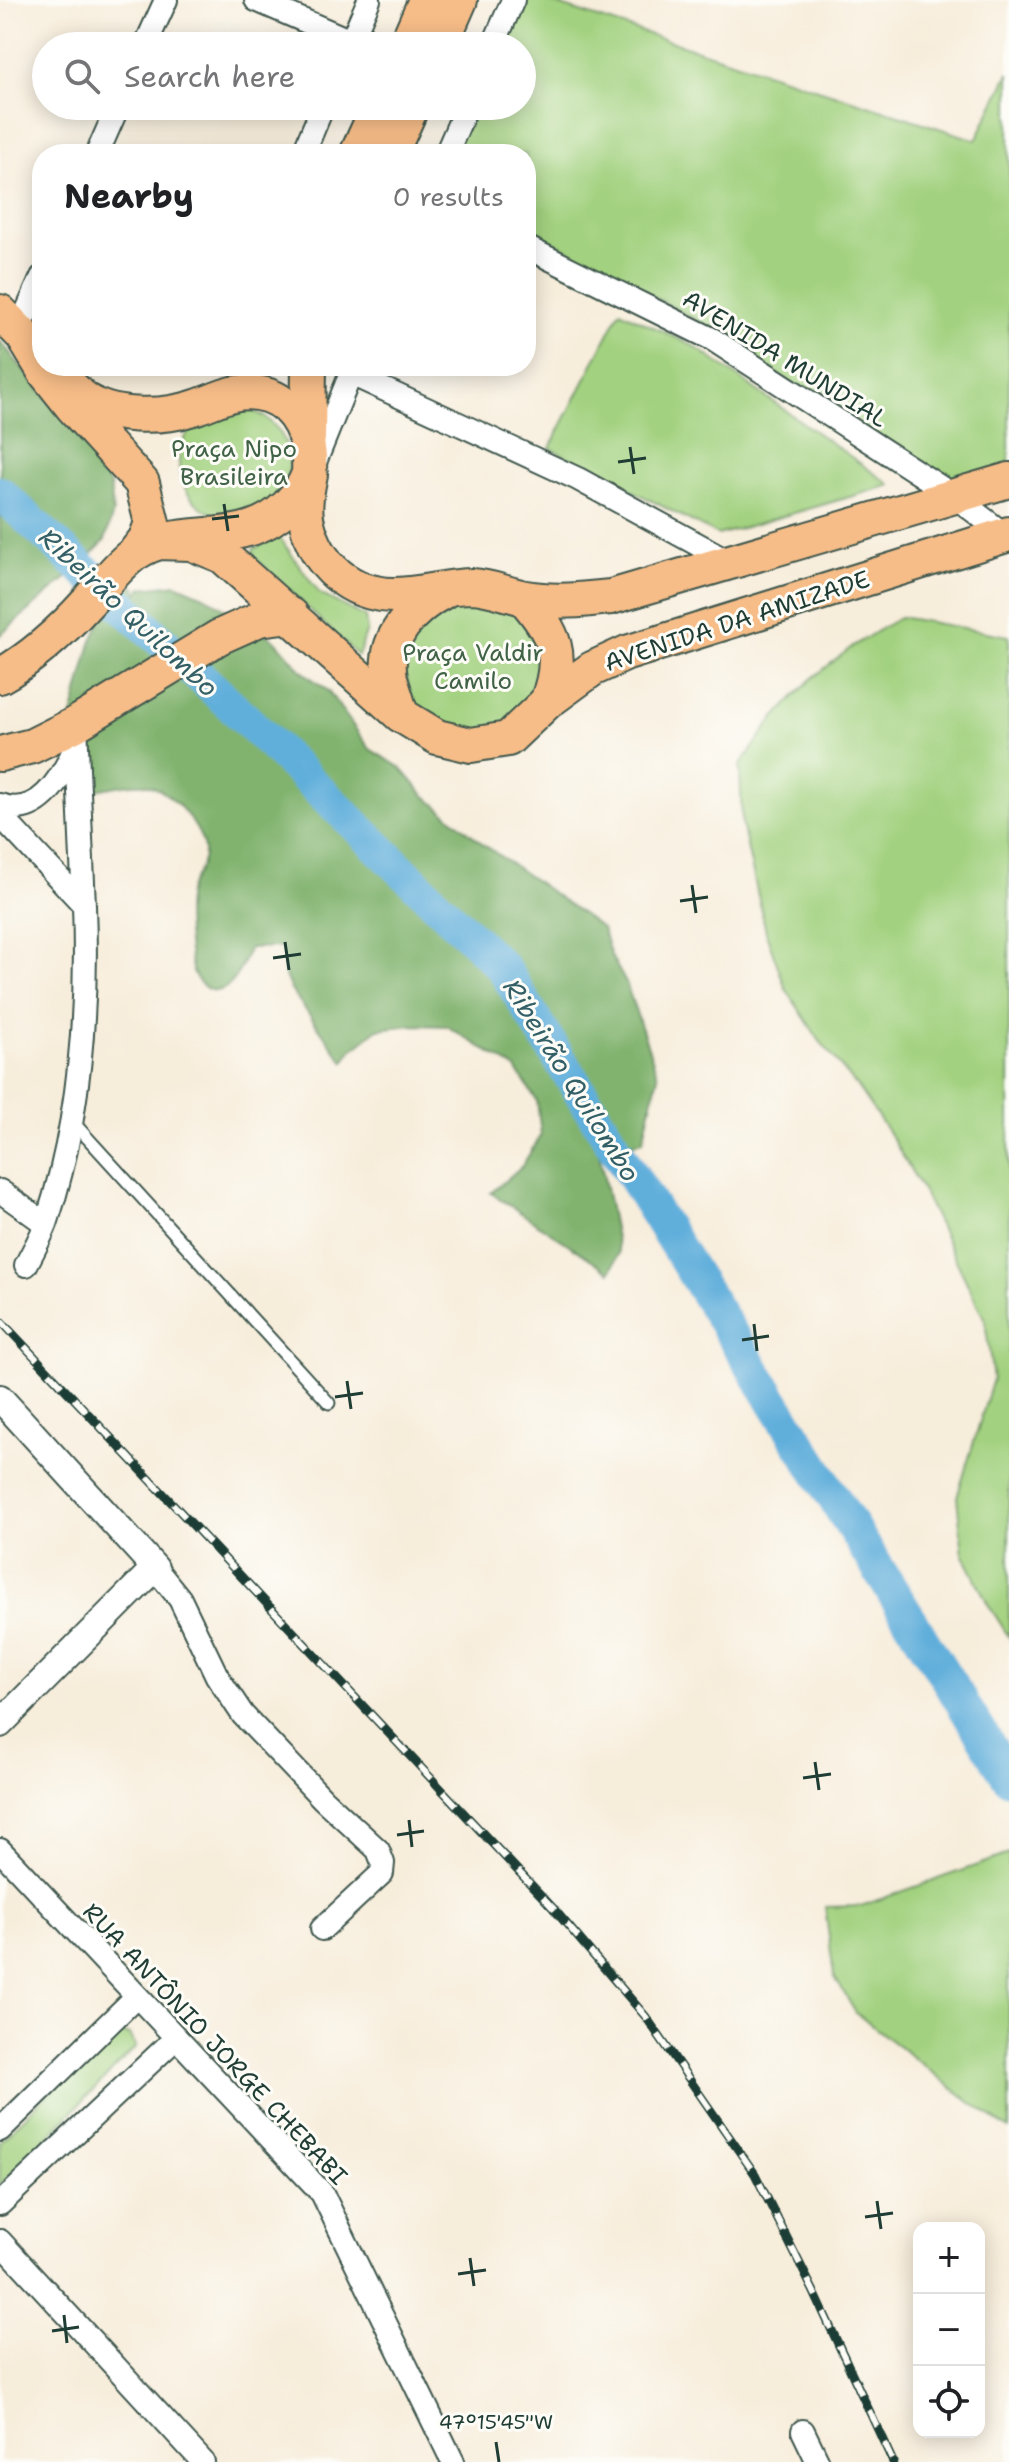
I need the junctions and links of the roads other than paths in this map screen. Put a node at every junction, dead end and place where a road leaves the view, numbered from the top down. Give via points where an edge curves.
1 (166, 0) edge
2 (256, 0) edge
3 (369, 0) edge
4 (426, 0) edge
5 (460, 0) edge
6 (513, 0) edge
7 (151, 32) edge
8 (324, 32) edge
9 (355, 32) edge
10 (412, 32) edge
11 (446, 32) edge
12 (499, 32) edge
13 (112, 120) edge
14 (317, 120) edge
15 (373, 120) edge
16 (406, 120) edge
17 (461, 120) edge
18 (101, 144) edge
19 (307, 144) edge
20 (362, 144) edge
21 (395, 144) edge
22 (450, 144) edge
23 (536, 252) edge
24 (32, 312) edge
25 (25, 337) edge
26 (48, 376) edge
27 (63, 376) edge
28 (71, 376) edge
29 (220, 376) edge
30 (309, 376) edge
31 (349, 376) edge
32 (364, 376) edge
33 (309, 460) junction
34 (1009, 480) edge
35 (954, 496) junction
36 (1008, 536) edge
37 (136, 555) junction
38 (730, 562) junction
39 (448, 589) junction
40 (524, 598) junction
41 (291, 615) junction
42 (0, 676) edge
43 (547, 702) junction
44 (401, 715) junction
45 (76, 736) junction
46 (0, 754) edge
47 (0, 805) edge
48 (0, 815) edge
49 (84, 905) junction
50 (73, 1122) junction
51 (0, 1191) edge
52 (46, 1224) junction
53 (26, 1265) dead end
54 (0, 1398) edge
55 (329, 1403) dead end
56 (155, 1568) junction
57 (0, 1724) edge
58 (0, 1850) edge
59 (322, 1929) dead end
60 (136, 1997) junction
61 (176, 2038) junction
62 (0, 2130) edge
63 (0, 2204) edge
64 (0, 2241) edge
65 (803, 2431) dead end
66 (203, 2462) edge
67 (453, 2462) edge
68 (818, 2462) edge

1 - 7 street
2 - 8 street
3 - 9 street
4 - 10 main road
5 - 11 main road
6 - 12 street
13 - 18 street
14 - 19 street
15 - 20 main road
16 - 21 main road
17 - 22 street
23 - 35 street, AVENIDA MUNDIAL via 691,327
24 - 25 street
26 - 37 main road via 142,483 152,523
27 - 33 main road via 98,407 134,415 193,409 235,392 259,393 283,402 300,422
28 - 29 main road via 100,389 140,396 207,385
30 - 33 main road
31 - 33 street
32 - 38 street via 578,479
33 - 37 main road via 296,496 250,529 185,536
33 - 39 main road via 307,523 333,573 369,592
34 - 35 main road
35 - 36 street, AVENIDA MUNDIAL
35 - 38 main road
36 - 43 main road, AVENIDA DA AMIZADE via 627,653 592,669
37 - 41 main road, AVENIDA DA AMIZADE via 191,543 223,556
37 - 42 main road via 24,663
38 - 40 main road via 611,597
39 - 40 main road via 472,586
39 - 44 main road via 423,602 404,622 392,647 389,675
40 - 43 main road via 553,638 557,656
41 - 44 main road, AVENIDA DA AMIZADE
41 - 45 main road via 259,619 219,637
43 - 44 main road, AVENIDA DA AMIZADE via 508,739 471,745 437,737
45 - 46 main road
45 - 47 street via 62,776 45,796 9,809
45 - 49 street
48 - 49 street
49 - 50 street via 86,965
50 - 52 street
50 - 55 lane
51 - 52 street
52 - 53 street
54 - 56 street
56 - 57 street
56 - 59 street via 180,1599 217,1676 243,1715 378,1850 382,1873
58 - 60 street, RUA ANTÔNIO JORGE CHEBABI
60 - 61 street, RUA ANTÔNIO JORGE CHEBABI
60 - 62 street
61 - 63 street
61 - 67 street, RUA ANTÔNIO JORGE CHEBABI via 322,2193
64 - 66 street
65 - 68 street

